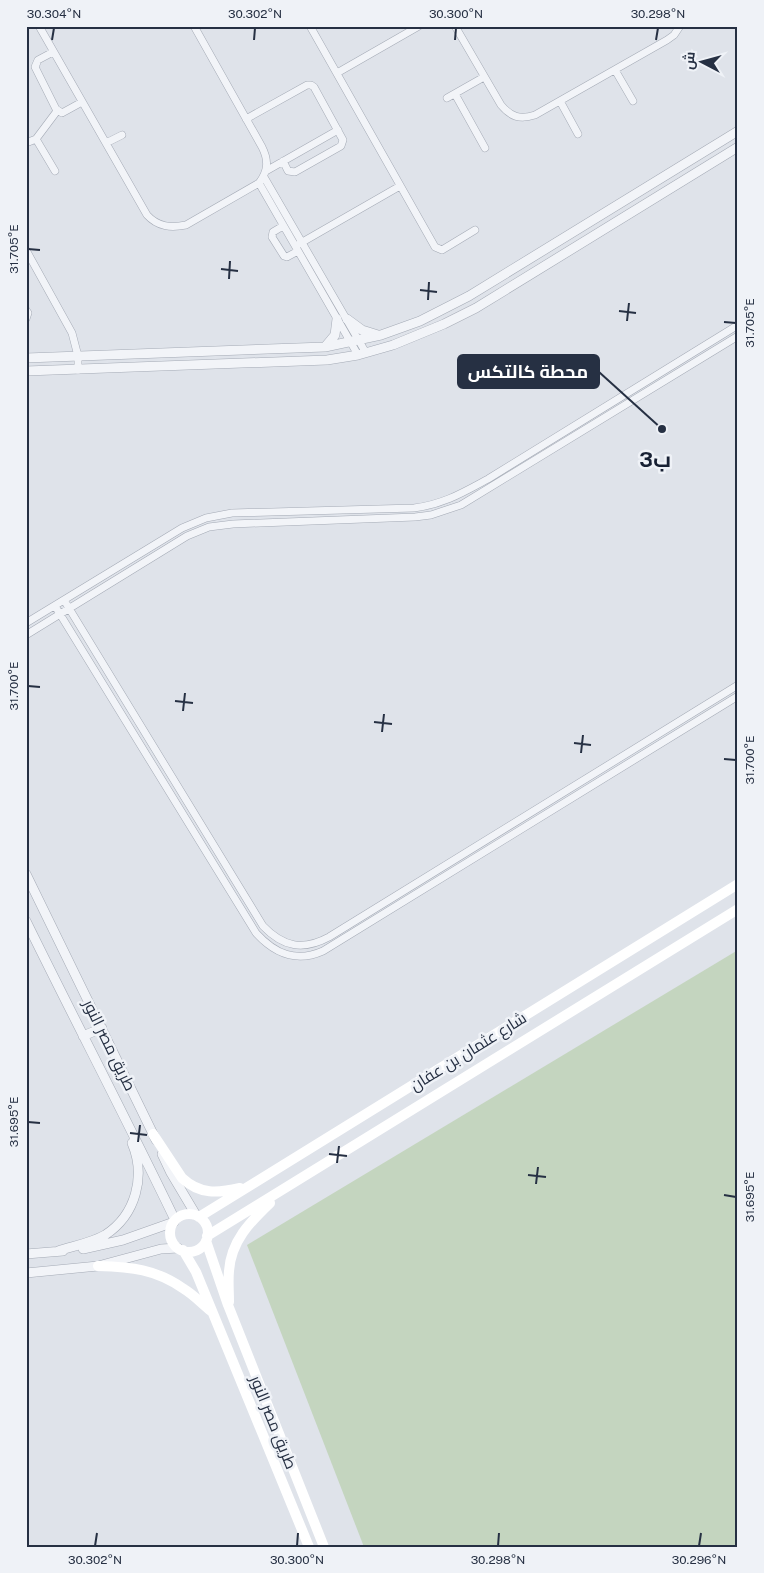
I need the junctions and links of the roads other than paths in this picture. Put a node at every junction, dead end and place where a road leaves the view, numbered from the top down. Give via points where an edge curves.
1 (39, 26) edge
2 (194, 26) edge
3 (310, 26) edge
4 (419, 26) edge
5 (455, 26) edge
6 (680, 26) edge
7 (54, 52) junction
8 (615, 70) junction
9 (337, 73) junction
10 (484, 77) junction
11 (455, 94) junction
12 (447, 98) dead end
13 (560, 101) junction
14 (633, 101) dead end
15 (82, 102) junction
16 (57, 111) junction
17 (246, 119) junction
18 (338, 130) junction
19 (738, 131) edge
20 (578, 134) dead end
21 (122, 135) dead end
22 (36, 139) junction
23 (26, 144) edge
24 (106, 144) junction
25 (738, 147) edge
26 (486, 148) dead end
27 (283, 161) junction
28 (55, 171) dead end
29 (265, 174) junction
30 (259, 183) junction
31 (400, 186) junction
32 (284, 226) junction
33 (475, 230) dead end
34 (298, 246) junction
35 (26, 250) edge
36 (26, 310) edge
37 (26, 319) edge
38 (342, 319) junction
39 (738, 325) edge
40 (381, 336) junction
41 (738, 336) edge
42 (355, 342) junction
43 (326, 347) junction
44 (362, 354) junction
45 (78, 356) junction
46 (26, 358) edge
47 (78, 370) junction
48 (26, 372) edge
49 (64, 600) junction
50 (55, 606) junction
51 (69, 608) junction
52 (60, 614) junction
53 (26, 623) edge
54 (26, 635) edge
55 (738, 685) edge
56 (738, 696) edge
57 (26, 874) edge
58 (738, 884) edge
59 (738, 909) edge
60 (26, 921) edge
61 (102, 1028) junction
62 (82, 1036) junction
63 (126, 1118) junction
64 (153, 1134) junction
65 (248, 1186) junction
66 (288, 1186) junction
67 (197, 1216) junction
68 (174, 1221) junction
69 (207, 1238) junction
70 (180, 1249) junction
71 (58, 1251) junction
72 (26, 1254) edge
73 (98, 1266) junction
74 (26, 1273) edge
75 (228, 1305) junction
76 (212, 1312) junction
77 (309, 1547) edge
78 (324, 1547) edge

1 - 7 street
2 - 17 street
3 - 9 street
4 - 9 street
5 - 10 street
6 - 8 street via 667,40
7 - 15 street
7 - 16 street via 38,60 35,67
8 - 13 street
8 - 14 street
9 - 31 street
10 - 11 street
10 - 13 street via 501,105 513,116 526,118
11 - 12 street
11 - 26 street
13 - 20 street
15 - 16 street via 62,113
15 - 24 street
16 - 22 street
17 - 18 street via 311,84
17 - 29 street via 266,154
18 - 27 street
18 - 27 street via 342,144 314,161 292,172
19 - 40 street via 469,296
21 - 24 street
22 - 23 street
22 - 28 street
24 - 30 street via 147,215 165,226 186,225
25 - 44 street via 476,308 420,335
27 - 29 street
29 - 30 street
29 - 34 street
30 - 32 street
31 - 33 street via 437,249 442,250
31 - 34 street
32 - 34 street
32 - 34 street via 273,232 272,237 285,257
34 - 38 street
35 - 45 street via 72,333
36 - 37 street
38 - 40 street
38 - 42 street
38 - 43 street
39 - 49 street via 454,498 414,508 232,513 206,518 182,528
40 - 42 street
41 - 51 street via 461,505 415,517 209,527 187,536
42 - 43 street
42 - 44 street
43 - 45 street
44 - 47 street via 307,362
45 - 46 street
45 - 47 street
47 - 48 street
49 - 50 street
49 - 51 street
50 - 52 street
50 - 53 street
51 - 52 street
51 - 55 street via 263,926 282,942 294,945 306,946 329,937
52 - 54 street
52 - 56 street via 256,933 278,952 296,956 323,951
57 - 61 street, طريق مصر النور
58 - 65 main road, شارع عثمان بن عفان
59 - 66 main road, شارع عثمان بن عفان
60 - 62 street, طريق مصر النور
61 - 62 street
61 - 64 street, طريق مصر النور
62 - 63 street, طريق مصر النور
63 - 68 street, طريق مصر النور
63 - 71 street via 139,1167 138,1183 127,1213 105,1235
64 - 65 main road via 182,1178 195,1188 219,1192
64 - 67 street, طريق مصر النور via 171,1173
65 - 67 main road, شارع عثمان بن عفان
66 - 69 main road, شارع عثمان بن عفان
66 - 75 main road via 240,1236 232,1253
67 - 68 main road via 182,1215
67 - 69 main road via 206,1225
68 - 70 main road via 171,1238
68 - 71 street via 123,1240
69 - 70 main road via 203,1246 194,1251
69 - 75 main road, طريق مصر النور
70 - 73 street via 161,1249
70 - 76 main road, طريق مصر النور via 196,1272
71 - 72 street
73 - 74 street
73 - 76 main road via 127,1267 160,1275 184,1289
75 - 78 main road, طريق مصر النور
76 - 77 main road, طريق مصر النور

